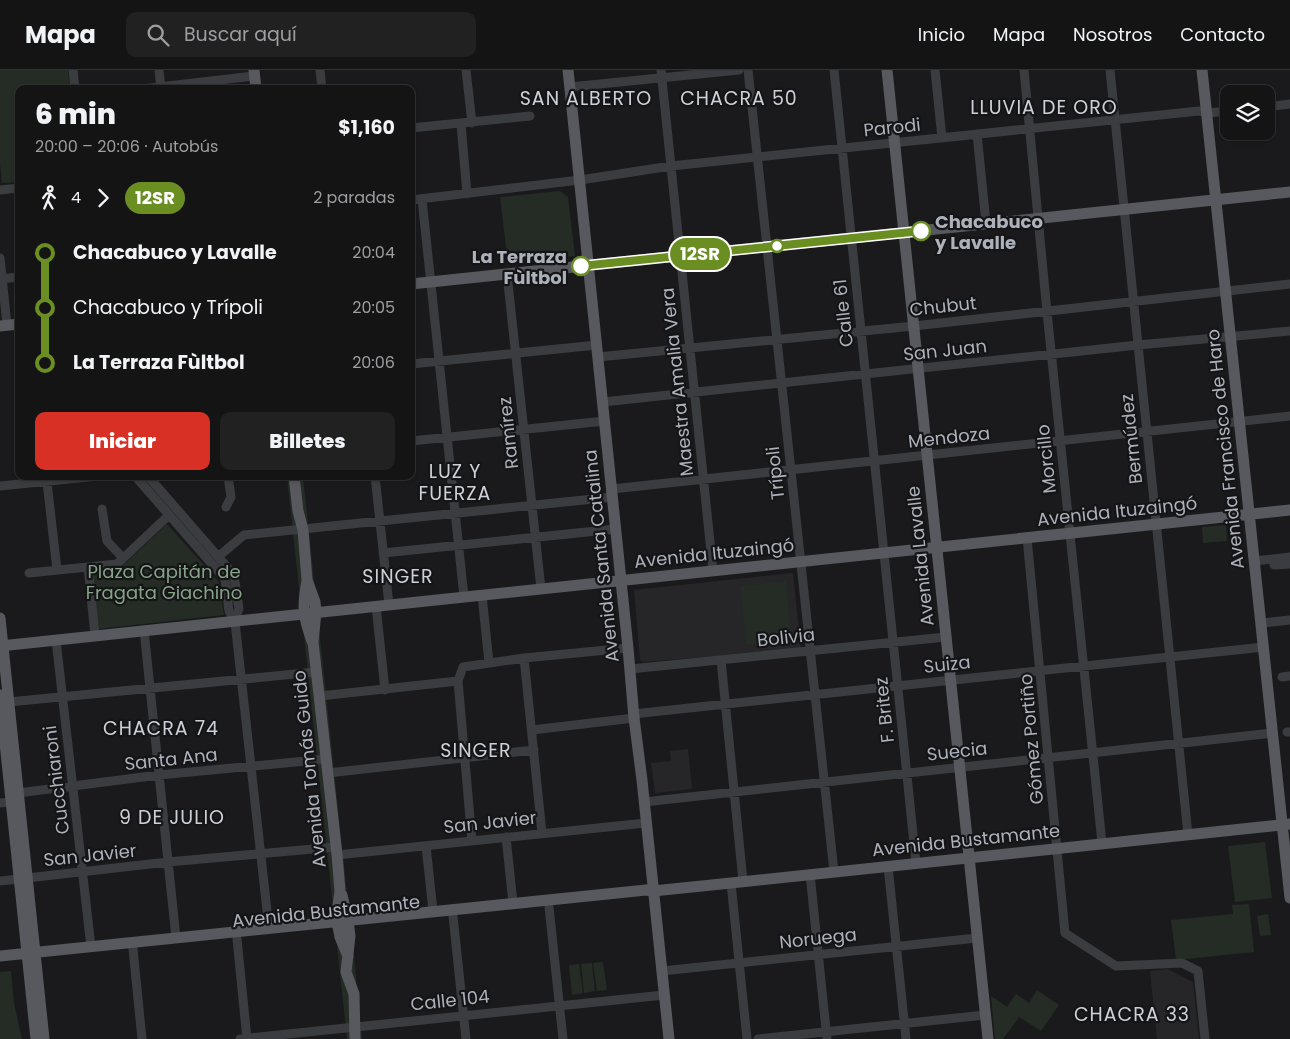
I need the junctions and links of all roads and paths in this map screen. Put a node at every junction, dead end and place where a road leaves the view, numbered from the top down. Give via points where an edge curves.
1 (73, 70) edge
2 (159, 70) edge
3 (320, 70) edge
4 (466, 70) edge
5 (568, 70) edge
6 (739, 70) edge
7 (748, 70) edge
8 (834, 70) edge
9 (887, 70) edge
10 (935, 70) edge
11 (1024, 70) edge
12 (1110, 70) edge
13 (1202, 70) edge
14 (254, 71) edge
15 (662, 74) edge
16 (75, 85) edge
17 (160, 85) edge
18 (177, 85) edge
19 (256, 85) edge
20 (322, 85) edge
21 (570, 88) junction
22 (1290, 104) edge
23 (1275, 106) edge
24 (1220, 111) edge
25 (1207, 113) junction
26 (530, 116) dead end
27 (1115, 120) junction
28 (472, 123) junction
29 (461, 124) junction
30 (415, 128) edge
31 (1030, 128) junction
32 (977, 134) junction
33 (942, 138) junction
34 (895, 143) junction
35 (842, 148) junction
36 (758, 157) junction
37 (671, 166) junction
38 (580, 180) junction
39 (15, 188) edge
40 (0, 190) edge
41 (1290, 192) edge
42 (467, 194) junction
43 (422, 199) junction
44 (415, 200) edge
45 (1216, 200) junction
46 (1124, 209) junction
47 (1039, 218) junction
48 (986, 223) junction
49 (904, 232) junction
50 (852, 238) junction
51 (767, 247) junction
52 (680, 256) junction
53 (0, 258) edge
54 (588, 266) junction
55 (507, 274) junction
56 (15, 277) edge
57 (1, 279) edge
58 (431, 282) junction
59 (415, 284) edge
60 (1290, 284) edge
61 (1226, 291) junction
62 (1134, 302) junction
63 (1047, 312) junction
64 (9, 325) edge
65 (914, 326) junction
66 (861, 331) junction
67 (1290, 331) edge
68 (1230, 336) junction
69 (777, 339) junction
70 (1138, 345) junction
71 (690, 348) junction
72 (597, 351) junction
73 (516, 353) junction
74 (1051, 355) junction
75 (440, 362) junction
76 (415, 364) edge
77 (918, 369) junction
78 (866, 374) junction
79 (782, 383) junction
80 (694, 392) junction
81 (603, 402) junction
82 (1290, 416) edge
83 (605, 421) junction
84 (1239, 421) junction
85 (523, 429) junction
86 (1147, 431) junction
87 (447, 437) junction
88 (415, 441) edge
89 (1060, 441) junction
90 (927, 456) junction
91 (875, 461) junction
92 (791, 470) junction
93 (704, 479) junction
94 (36, 480) edge
95 (64, 480) edge
96 (138, 480) edge
97 (152, 480) edge
98 (229, 480) edge
99 (294, 480) edge
100 (375, 480) edge
101 (47, 482) junction
102 (0, 486) edge
103 (612, 493) junction
104 (532, 506) junction
105 (226, 507) dead end
106 (102, 509) dead end
107 (1290, 510) edge
108 (455, 514) junction
109 (1249, 514) junction
110 (169, 515) junction
111 (380, 522) junction
112 (1156, 524) junction
113 (616, 529) junction
114 (303, 530) junction
115 (1070, 533) junction
116 (535, 537) junction
117 (1027, 538) junction
118 (459, 546) junction
119 (937, 547) junction
120 (884, 553) junction
121 (383, 554) junction
122 (219, 556) junction
123 (1290, 557) edge
124 (123, 558) junction
125 (1255, 561) junction
126 (801, 562) junction
127 (1290, 564) edge
128 (1274, 565) dead end
129 (88, 567) junction
130 (57, 570) junction
131 (713, 571) junction
132 (29, 573) dead end
133 (307, 580) junction
134 (621, 580) junction
135 (541, 589) junction
136 (482, 595) junction
137 (464, 597) junction
138 (389, 605) junction
139 (376, 606) junction
140 (316, 612) junction
141 (304, 613) junction
142 (0, 618) edge
143 (1290, 620) edge
144 (234, 621) junction
145 (1262, 623) junction
146 (144, 630) junction
147 (96, 635) junction
148 (946, 637) junction
149 (56, 640) junction
150 (313, 642) junction
151 (894, 642) junction
152 (1, 644) edge
153 (1264, 647) junction
154 (628, 648) junction
155 (811, 651) junction
156 (1170, 657) junction
157 (524, 658) junction
158 (721, 660) junction
159 (489, 663) junction
160 (1084, 666) junction
161 (630, 669) junction
162 (1041, 670) junction
163 (316, 672) junction
164 (240, 680) junction
165 (950, 680) junction
166 (458, 681) junction
167 (898, 686) junction
168 (150, 689) junction
169 (385, 690) junction
170 (815, 694) junction
171 (320, 696) junction
172 (62, 697) junction
173 (4, 698) edge
174 (725, 704) junction
175 (634, 716) junction
176 (1, 723) edge
177 (532, 730) junction
178 (1273, 733) junction
179 (1179, 744) junction
180 (534, 750) junction
181 (1092, 753) junction
182 (465, 758) junction
183 (1049, 758) junction
184 (327, 759) junction
185 (251, 767) junction
186 (959, 767) junction
187 (328, 772) junction
188 (907, 773) junction
189 (159, 775) junction
190 (825, 782) junction
191 (73, 786) junction
192 (734, 792) junction
193 (10, 799) edge
194 (644, 802) junction
195 (646, 823) junction
196 (1286, 824) edge
197 (542, 833) junction
198 (1188, 834) junction
199 (506, 837) junction
200 (472, 841) junction
201 (1102, 844) junction
202 (426, 846) junction
203 (1057, 848) junction
204 (337, 851) junction
205 (261, 855) junction
206 (969, 858) junction
207 (168, 862) junction
208 (916, 863) junction
209 (888, 866) junction
210 (83, 872) junction
211 (834, 872) junction
212 (810, 874) junction
213 (23, 878) junction
214 (0, 881) edge
215 (743, 881) junction
216 (731, 883) junction
217 (653, 891) junction
218 (617, 897) junction
219 (1290, 898) edge
220 (514, 903) junction
221 (548, 907) junction
222 (433, 911) junction
223 (453, 916) junction
224 (343, 925) junction
225 (270, 929) junction
226 (176, 938) junction
227 (977, 938) junction
228 (237, 939) junction
229 (897, 946) junction
230 (91, 947) junction
231 (133, 950) junction
232 (818, 954) junction
233 (0, 956) edge
234 (32, 956) junction
235 (0, 962) edge
236 (739, 962) junction
237 (662, 971) junction
238 (664, 995) junction
239 (560, 1005) junction
240 (985, 1015) junction
241 (464, 1016) junction
242 (905, 1024) junction
243 (354, 1027) junction
244 (827, 1035) edge
245 (36, 1039) edge
246 (44, 1039) edge
247 (142, 1039) edge
248 (245, 1039) edge
249 (355, 1039) edge
250 (466, 1039) edge
251 (564, 1039) edge
252 (669, 1039) edge
253 (747, 1039) edge
254 (758, 1039) edge
255 (906, 1039) edge
256 (988, 1039) edge
257 (1204, 1039) edge

1 - 16 street
2 - 17 street
3 - 20 street
4 - 28 street
5 - 21 main road, Avenida Santa Catalina
6 - 15 street
7 - 36 street, Trípoli
8 - 35 street, Calle 61
9 - 34 main road, Avenida Lavalle
10 - 33 street
11 - 31 street, Morcillo
12 - 27 street, Bermúdez
13 - 25 main road, Avenida Francisco de Haro
14 - 18 street
14 - 19 main road
15 - 21 street
15 - 37 street, Maestra Amalia Vera
21 - 38 main road, Avenida Santa Catalina
22 - 23 street
24 - 25 street, Parodi
25 - 27 street, Parodi via 1199,111
25 - 45 main road, Avenida Francisco de Haro
26 - 28 street
27 - 31 street, Parodi
27 - 46 street, Bermúdez
28 - 29 street
29 - 30 street
29 - 42 street
31 - 32 street, Parodi
31 - 47 street, Morcillo
32 - 33 street, Parodi
32 - 48 street
33 - 34 street, Parodi
34 - 35 street, Parodi
34 - 49 main road, Avenida Lavalle
35 - 36 street, Parodi
35 - 50 street, Calle 61
36 - 37 street, Parodi
36 - 51 street, Trípoli
37 - 38 street, Parodi
37 - 52 street, Maestra Amalia Vera
38 - 42 street, Parodi
38 - 54 main road, Avenida Santa Catalina
39 - 40 street
41 - 45 main road
42 - 43 street, Parodi
43 - 44 street, Parodi
43 - 58 street
45 - 46 main road
45 - 61 main road, Avenida Francisco de Haro
46 - 47 main road
46 - 62 street, Bermúdez
47 - 48 main road
47 - 63 street, Morcillo
48 - 49 main road
49 - 50 main road
49 - 65 main road, Avenida Lavalle
50 - 51 main road
50 - 66 street, Calle 61
51 - 52 main road
51 - 69 street, Trípoli
52 - 54 main road
52 - 71 street, Maestra Amalia Vera
53 - 57 street
54 - 55 main road
54 - 72 main road, Avenida Santa Catalina
55 - 58 main road
55 - 73 street, Ramírez
56 - 57 street
57 - 64 street
58 - 59 main road
58 - 75 street
60 - 61 street, Chubut
61 - 62 street, Chubut
61 - 68 main road, Avenida Francisco de Haro
62 - 63 street, Chubut
62 - 70 street, Bermúdez
63 - 65 street, Chubut
63 - 74 street, Morcillo
65 - 66 street, Chubut
65 - 77 main road, Avenida Lavalle
66 - 69 street, Chubut
66 - 78 street, Calle 61
67 - 68 street, San Juan
68 - 70 street, San Juan
68 - 84 main road, Avenida Francisco de Haro
69 - 71 street, Chubut
69 - 79 street, Trípoli
70 - 74 street, San Juan
70 - 86 street, Bermúdez
71 - 72 street, Chubut
71 - 80 street, Maestra Amalia Vera
72 - 73 street, Chubut
72 - 81 main road, Avenida Santa Catalina
73 - 75 street, Chubut
73 - 85 street, Ramírez
74 - 77 street, San Juan
74 - 89 street, Morcillo
75 - 76 street, Chubut
75 - 87 street
77 - 78 street, San Juan
77 - 90 main road, Avenida Lavalle
78 - 79 street, San Juan
78 - 91 street, Calle 61
79 - 80 street, San Juan
79 - 92 street, Trípoli
80 - 81 street, San Juan
80 - 93 street, Maestra Amalia Vera
81 - 83 main road, Avenida Santa Catalina
82 - 84 street, Mendoza
83 - 85 street
83 - 103 main road, Avenida Santa Catalina
84 - 86 street, Mendoza
84 - 109 main road, Avenida Francisco de Haro
85 - 87 street
85 - 104 street, Ramírez
86 - 89 street, Mendoza
86 - 112 street, Bermúdez
87 - 88 street
87 - 108 street
89 - 90 street, Mendoza
89 - 115 street, Morcillo
90 - 91 street, Mendoza
90 - 119 main road, Avenida Lavalle
91 - 92 street, Mendoza
91 - 120 street, Calle 61
92 - 93 street, Mendoza
92 - 126 street, Trípoli
93 - 103 street, Mendoza
93 - 131 street, Maestra Amalia Vera
94 - 101 street
94 - 102 street
95 - 101 street
96 - 110 street
97 - 122 street
98 - 105 street via 231,497
99 - 114 main road, Avenida Tomás Guido
100 - 111 street
101 - 130 street
103 - 104 street, Mendoza
103 - 113 main road, Avenida Santa Catalina
104 - 108 street, Mendoza
104 - 116 street, Ramírez
106 - 124 street via 107,541
107 - 109 main road, Avenida Ituzaingó
108 - 111 street, Mendoza
108 - 118 street
109 - 112 main road, Avenida Ituzaingó
109 - 125 main road, Avenida Francisco de Haro
110 - 124 street
110 - 144 street via 225,579 229,611
111 - 114 street, Mendoza
111 - 121 street
112 - 115 main road, Avenida Ituzaingó
112 - 156 street, Bermúdez
113 - 116 street
113 - 134 main road, Avenida Santa Catalina
114 - 122 street, Mendoza via 244,536
114 - 133 main road, Avenida Tomás Guido
115 - 117 main road, Avenida Ituzaingó
115 - 160 street, Morcillo
116 - 118 street
116 - 135 street, Ramírez
117 - 119 main road, Avenida Ituzaingó
117 - 162 street, Gómez Portiño
118 - 121 street
118 - 137 street
119 - 120 main road, Avenida Ituzaingó
119 - 148 main road, Avenida Lavalle
120 - 126 main road, Avenida Ituzaingó
120 - 151 street, F. Britez
121 - 138 street
122 - 144 street via 234,575 239,609
123 - 125 street
124 - 129 street via 117,564
125 - 145 main road, Avenida Francisco de Haro
126 - 131 main road, Avenida Ituzaingó
126 - 155 street, Trípoli
127 - 128 street
129 - 130 street
129 - 147 street
130 - 132 street
131 - 134 main road, Avenida Ituzaingó
133 - 140 main road, Avenida Tomás Guido
133 - 141 main road, Avenida Tomás Guido
134 - 135 main road, Avenida Ituzaingó
134 - 154 main road, Avenida Santa Catalina
135 - 136 main road, Avenida Ituzaingó
136 - 137 main road, Avenida Ituzaingó
136 - 159 street
137 - 138 main road, Avenida Ituzaingó
138 - 139 main road, Avenida Ituzaingó
139 - 140 main road, Avenida Ituzaingó
139 - 169 street
140 - 141 main road, Avenida Ituzaingó
140 - 150 main road, Avenida Tomás Guido
141 - 144 main road, Avenida Ituzaingó
141 - 150 main road, Avenida Tomás Guido
142 - 152 main road
143 - 145 street
144 - 146 main road, Avenida Ituzaingó
144 - 164 street
145 - 153 main road, Avenida Francisco de Haro
146 - 147 main road, Avenida Ituzaingó
146 - 168 street
147 - 149 main road, Avenida Ituzaingó
148 - 151 street, Bolivia
148 - 165 main road, Avenida Lavalle
149 - 152 main road, Avenida Ituzaingó
149 - 172 street, Cucchiaroni
150 - 163 main road, Avenida Tomás Guido
151 - 155 street, Bolivia
151 - 167 street, F. Britez
152 - 173 main road
153 - 156 street, Suiza
153 - 178 main road, Avenida Francisco de Haro
154 - 157 street
154 - 161 main road, Avenida Santa Catalina
155 - 158 street, Bolivia
155 - 170 street, Trípoli
156 - 160 street, Suiza
156 - 179 street, Bermúdez
157 - 159 street
157 - 177 street
158 - 161 street, Bolivia
158 - 174 street
159 - 166 street via 463,667
160 - 162 street, Suiza
160 - 181 street, Morcillo
161 - 175 main road, Avenida Santa Catalina
162 - 165 street, Suiza
162 - 183 street, Gómez Portiño
163 - 164 street
163 - 171 main road, Avenida Tomás Guido
164 - 168 street
164 - 185 street
165 - 167 street, Suiza
165 - 186 main road, Avenida Lavalle
166 - 169 street
166 - 182 street
167 - 170 street, Suiza
167 - 188 street, F. Britez
168 - 172 street
168 - 189 street
169 - 171 street
170 - 174 street, Suiza
170 - 190 street, Trípoli
171 - 184 main road, Avenida Tomás Guido
172 - 173 street
172 - 191 street, Cucchiaroni
173 - 176 main road
173 - 193 main road
174 - 175 street, Suiza
174 - 192 street
175 - 177 street, Suiza
175 - 194 main road, Avenida Santa Catalina
176 - 193 main road
177 - 180 street
178 - 179 street, Suecia
178 - 196 main road, Avenida Francisco de Haro
179 - 181 street, Suecia
179 - 198 street, Bermúdez
180 - 182 street
180 - 197 street
181 - 183 street, Suecia
181 - 201 street, Morcillo
182 - 187 street
182 - 200 street
183 - 186 street, Suecia
183 - 203 street, Gómez Portiño
184 - 185 street, Santa Ana
184 - 187 main road, Avenida Tomás Guido
185 - 189 street, Santa Ana
185 - 205 street
186 - 188 street, Suecia
186 - 206 main road, Avenida Lavalle
187 - 204 main road, Avenida Tomás Guido
188 - 190 street, Suecia
188 - 208 street, F. Britez
189 - 191 street, Santa Ana
189 - 207 street
190 - 192 street, Suecia
190 - 211 street, Trípoli
191 - 193 street, Santa Ana
191 - 210 street, Cucchiaroni
192 - 194 street, Suecia
192 - 215 street
193 - 213 main road
194 - 195 main road, Avenida Santa Catalina
195 - 197 street, San Javier
195 - 217 main road, Avenida Santa Catalina
196 - 198 main road, Avenida Bustamante
196 - 219 main road, Avenida Francisco de Haro
197 - 199 street, San Javier
198 - 201 main road, Avenida Bustamante
199 - 200 street, San Javier
199 - 220 street
200 - 202 street, San Javier
201 - 203 main road, Avenida Bustamante
202 - 204 street, San Javier
202 - 222 street
203 - 206 main road, Avenida Bustamante
203 - 257 street, Gómez Portiño via 1065,933 1116,966 1182,962 1198,971
204 - 205 street, San Javier
204 - 224 main road, Avenida Tomás Guido
205 - 207 street, San Javier
205 - 225 street
206 - 208 main road, Avenida Bustamante
206 - 227 main road, Avenida Lavalle
207 - 210 street, San Javier
207 - 226 street
208 - 209 main road, Avenida Bustamante
209 - 211 main road, Avenida Bustamante
209 - 229 street
210 - 213 street, San Javier
210 - 230 street, Cucchiaroni
211 - 212 main road, Avenida Bustamante
212 - 215 main road, Avenida Bustamante
212 - 232 street
213 - 214 street, San Javier
213 - 234 main road
215 - 216 main road, Avenida Bustamante
216 - 217 main road, Avenida Bustamante
216 - 236 street
217 - 218 main road, Avenida Bustamante via 647,897
217 - 237 main road, Avenida Santa Catalina
218 - 220 main road, Avenida Bustamante
218 - 221 main road, Avenida Bustamante
220 - 222 main road, Avenida Bustamante
221 - 223 main road, Avenida Bustamante
221 - 239 street
222 - 224 main road, Avenida Bustamante
223 - 224 main road, Avenida Bustamante
223 - 241 street
224 - 225 main road, Avenida Bustamante
224 - 228 main road, Avenida Bustamante
224 - 243 main road, Avenida Tomás Guido via 348,956 346,972 354,994
225 - 226 main road, Avenida Bustamante
226 - 230 main road, Avenida Bustamante
227 - 229 street, Noruega
227 - 240 main road, Avenida Lavalle
228 - 231 main road, Avenida Bustamante
228 - 248 street
229 - 232 street, Noruega
229 - 242 street
230 - 234 main road, Avenida Bustamante
231 - 234 main road, Avenida Bustamante
231 - 247 street
232 - 236 street, Noruega
232 - 244 street
233 - 234 main road, Avenida Bustamante
234 - 235 main road, Avenida Bustamante
234 - 245 main road
234 - 246 main road
236 - 237 street, Noruega
236 - 253 street
237 - 238 main road, Avenida Santa Catalina
238 - 239 street, Calle 104
238 - 252 main road, Avenida Santa Catalina
239 - 241 street, Calle 104
239 - 251 street
240 - 242 street
240 - 256 main road, Avenida Lavalle
241 - 243 street, Calle 104
241 - 250 street
242 - 244 street
242 - 255 street
243 - 248 street, Calle 104
243 - 249 main road, Avenida Tomás Guido
244 - 254 street

